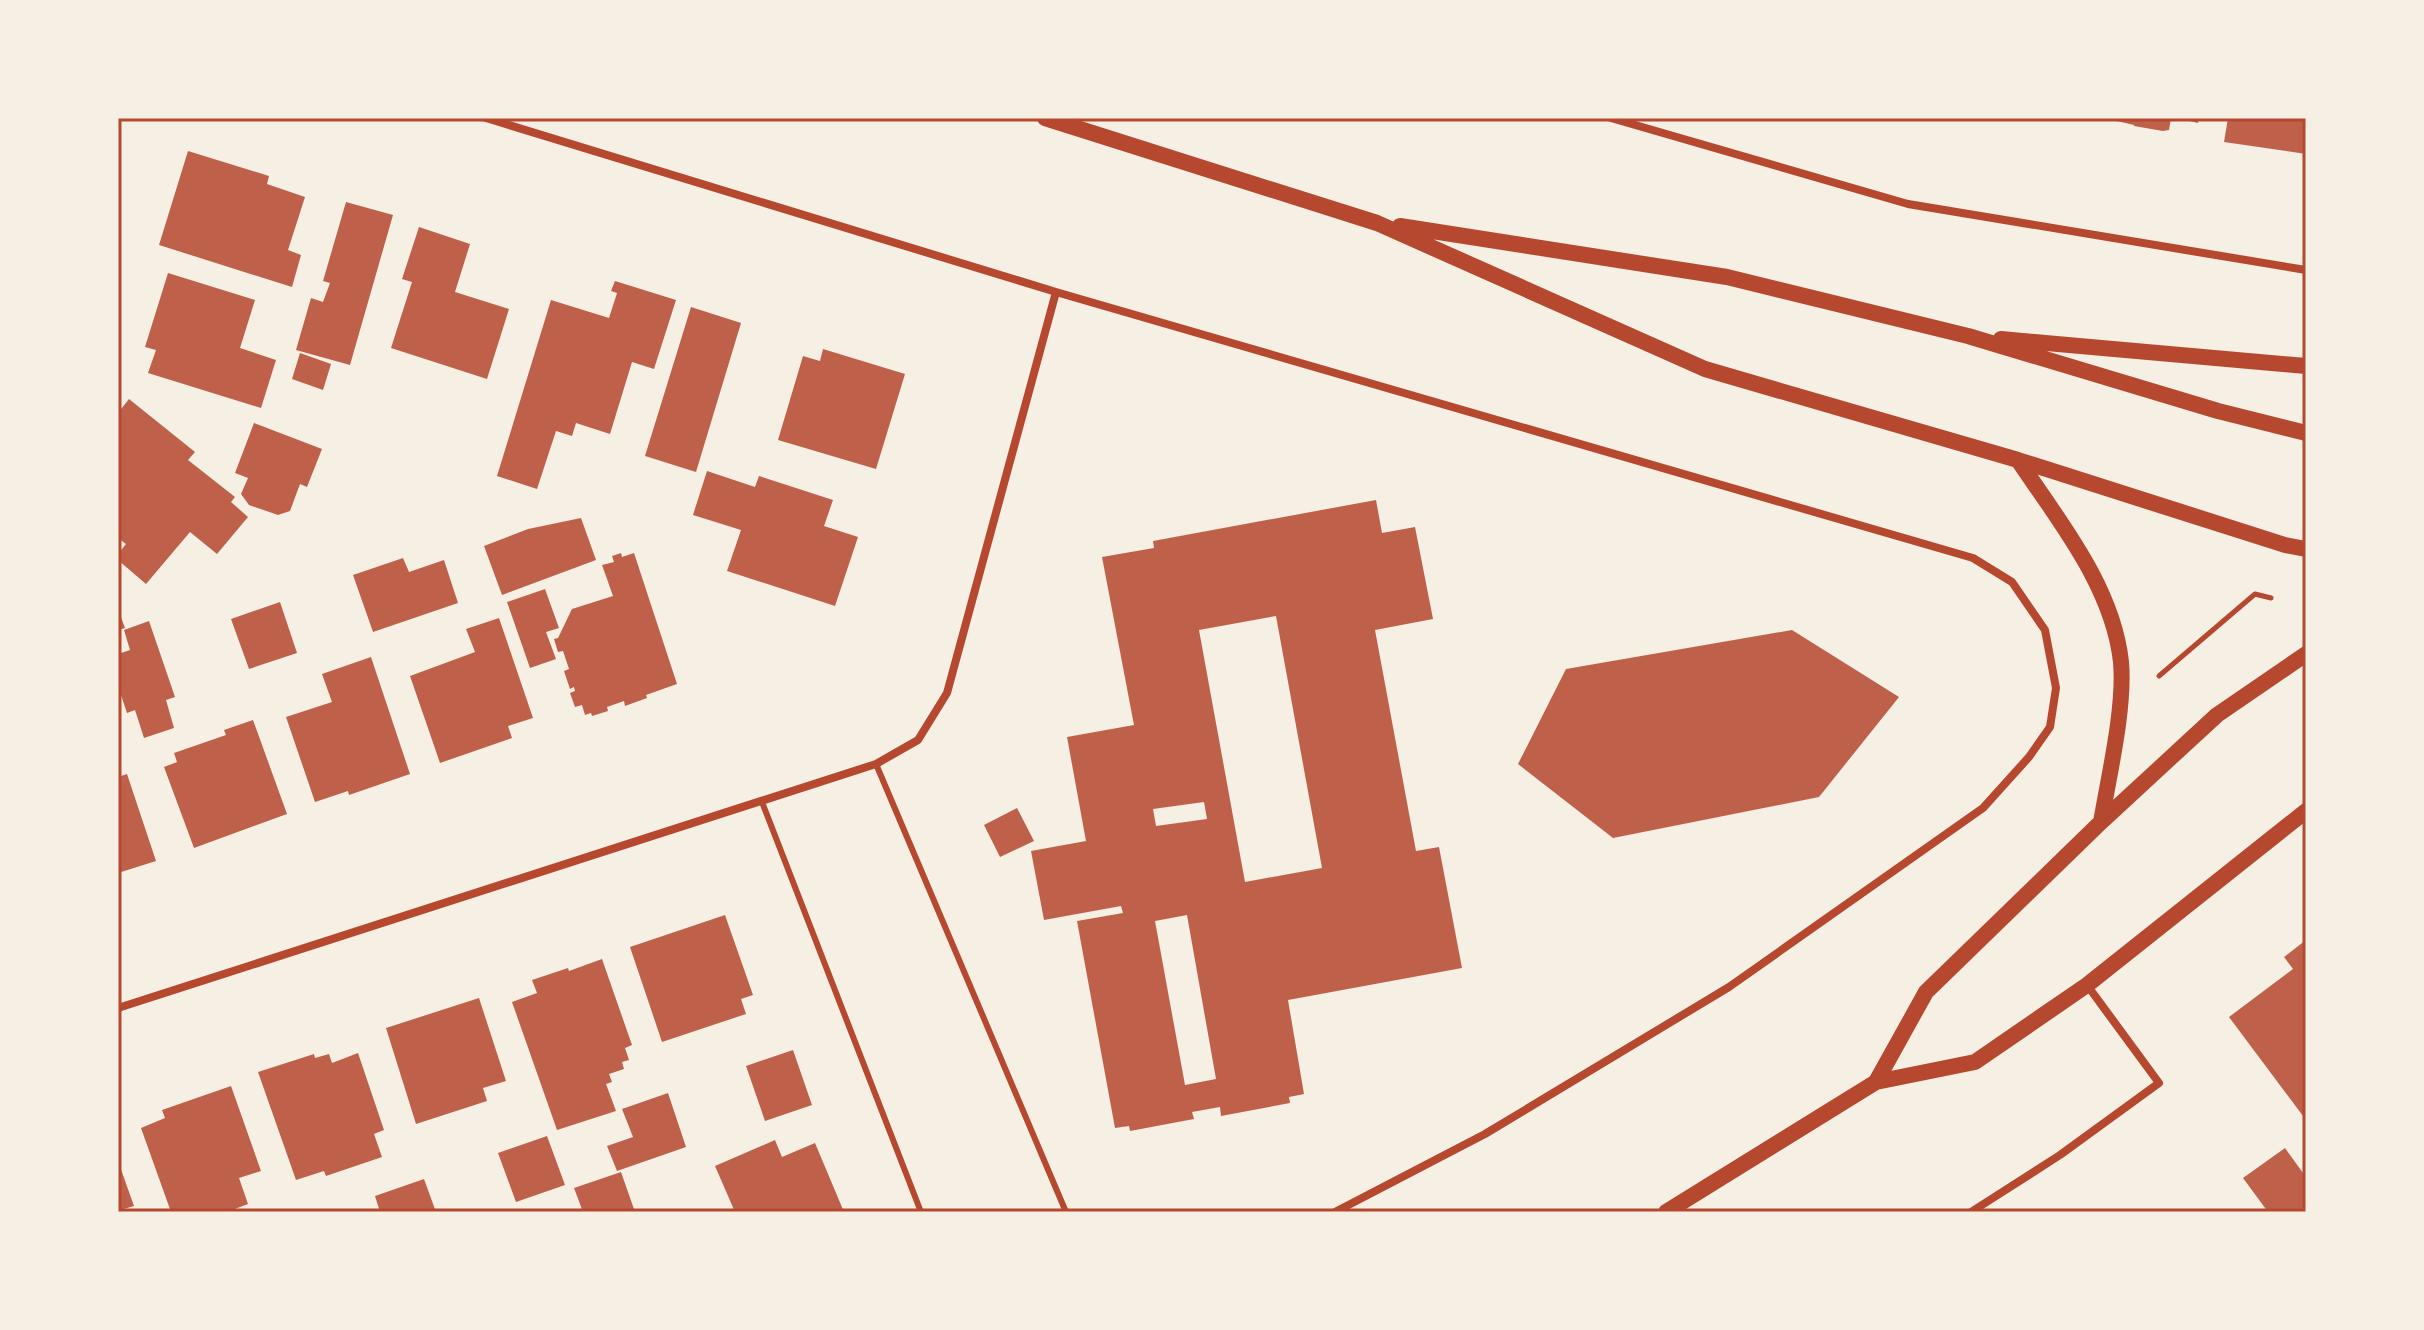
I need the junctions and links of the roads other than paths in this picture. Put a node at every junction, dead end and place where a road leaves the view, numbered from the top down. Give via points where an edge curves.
1 (486, 118) edge
2 (1045, 118) edge
3 (1611, 118) edge
4 (1377, 223) junction
5 (2306, 270) edge
6 (1056, 292) junction
7 (1968, 336) junction
8 (2306, 366) edge
9 (2306, 433) edge
10 (2018, 460) junction
11 (2306, 549) edge
12 (2306, 654) edge
13 (876, 764) junction
14 (762, 802) junction
15 (2306, 811) edge
16 (2101, 822) junction
17 (2087, 985) junction
18 (118, 1008) edge
19 (1876, 1082) junction
20 (921, 1212) edge
21 (1066, 1212) edge
22 (1335, 1212) edge
23 (1666, 1212) edge
24 (1971, 1212) edge

1 - 6 street
2 - 4 main road
3 - 5 street via 1908,204
4 - 7 main road via 1727,277
4 - 10 main road via 1705,369
6 - 13 street via 947,693 918,740
6 - 22 street via 1973,558 2012,582 2045,630 2056,688 2050,727 1983,808 1729,987 1485,1134
7 - 8 main road
7 - 9 main road
10 - 11 main road
10 - 16 main road via 2096,583 2121,663 2119,711
12 - 16 main road via 2217,715
13 - 14 street
13 - 21 lane
14 - 18 street
14 - 20 lane
15 - 17 main road
16 - 19 main road via 1926,992
17 - 19 main road via 1975,1062
17 - 24 street via 2159,1083
19 - 23 main road

